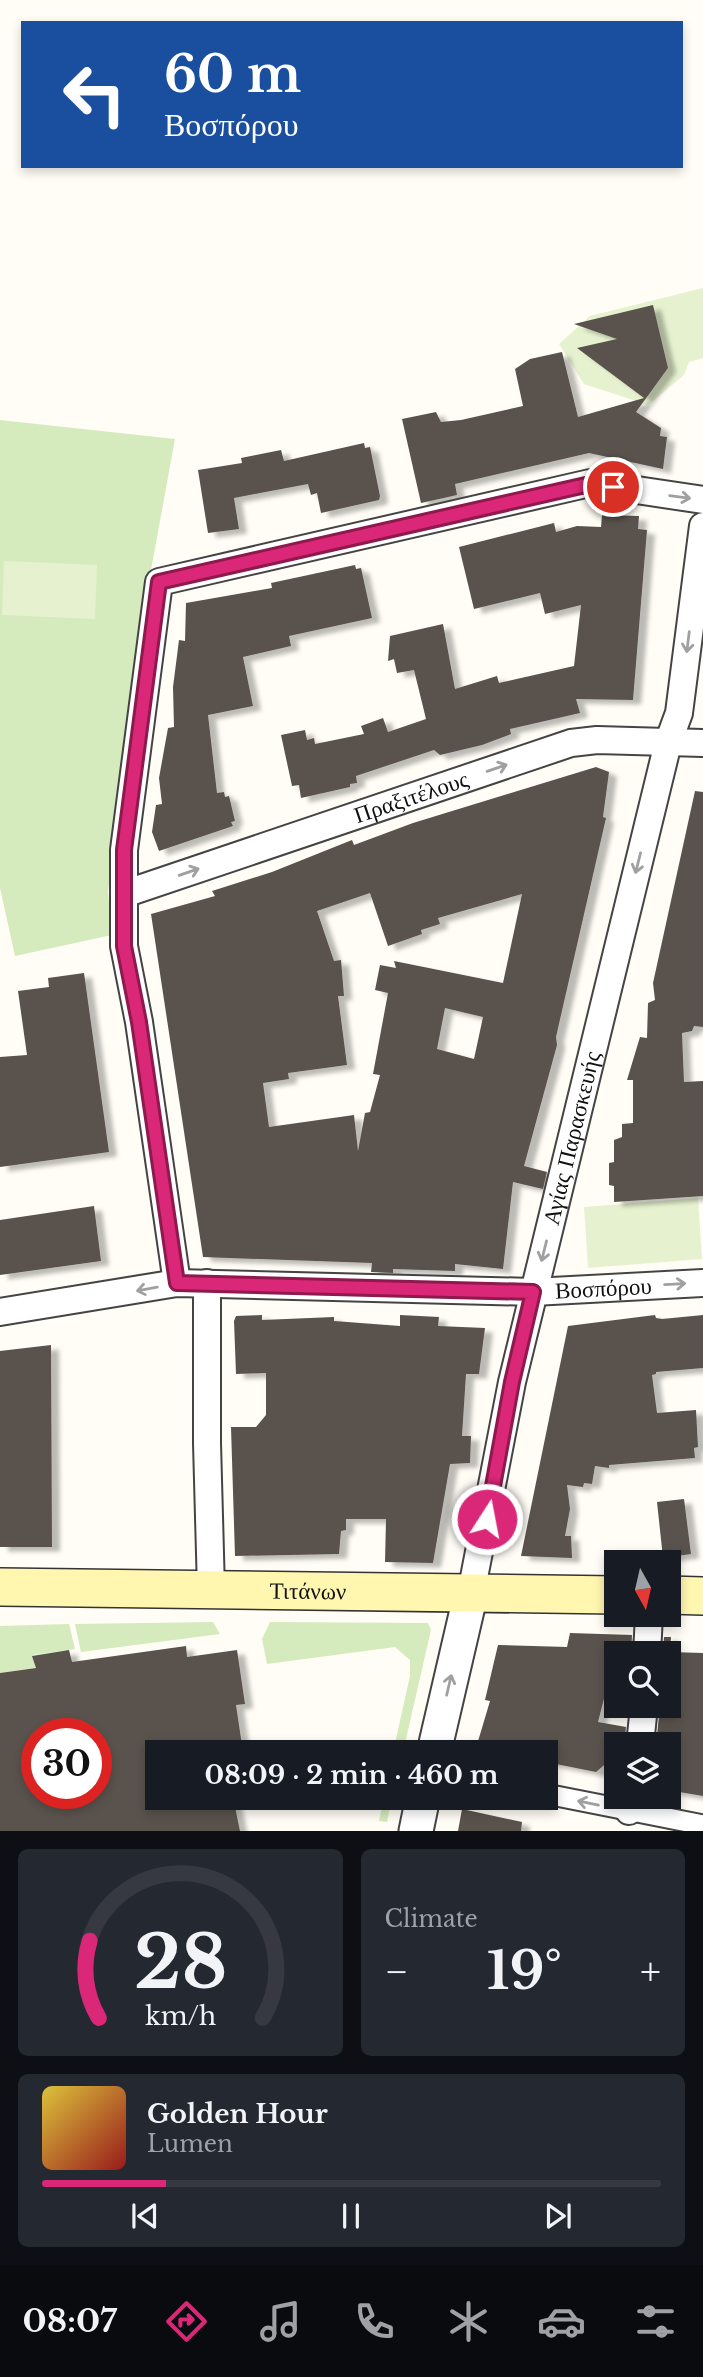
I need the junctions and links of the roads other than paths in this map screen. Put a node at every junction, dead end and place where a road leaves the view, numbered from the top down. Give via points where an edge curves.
1 (703, 500) edge
2 (703, 526) edge
3 (668, 743) junction
4 (703, 743) edge
5 (124, 894) junction
6 (177, 1283) junction
7 (207, 1283) junction
8 (703, 1283) edge
9 (533, 1292) junction
10 (0, 1312) edge
11 (0, 1587) edge
12 (211, 1590) junction
13 (471, 1593) junction
14 (604, 1595) edge
15 (681, 1595) edge
16 (703, 1596) edge
17 (437, 1740) edge
18 (558, 1795) edge
19 (604, 1801) edge
20 (647, 1809) edge
21 (421, 1810) edge
22 (703, 1825) edge
23 (416, 1831) edge

5 -> 1 street via 124,850 159,582 590,484
2 -> 3 street, Αγίας Παρασκευής via 680,713
3 - 4 street, Πραξιτέλους
5 -> 3 street, Πραξιτέλους via 571,743
3 -> 9 street, Αγίας Παρασκευής
5 - 6 street via 124,946
6 - 7 street, Βοσπόρου
6 -> 10 street, Βοσπόρου
7 - 9 street, Βοσπόρου
7 - 12 street
9 -> 8 street, Βοσπόρου
9 - 13 street, Αγίας Παρασκευής
11 - 12 main road, Τιτάνων
12 - 13 main road, Τιτάνων
13 - 14 main road, Τιτάνων
17 -> 13 street, Αγίας Παρασκευής
15 - 16 main road
19 -> 18 street
20 - 22 street
21 - 23 street

